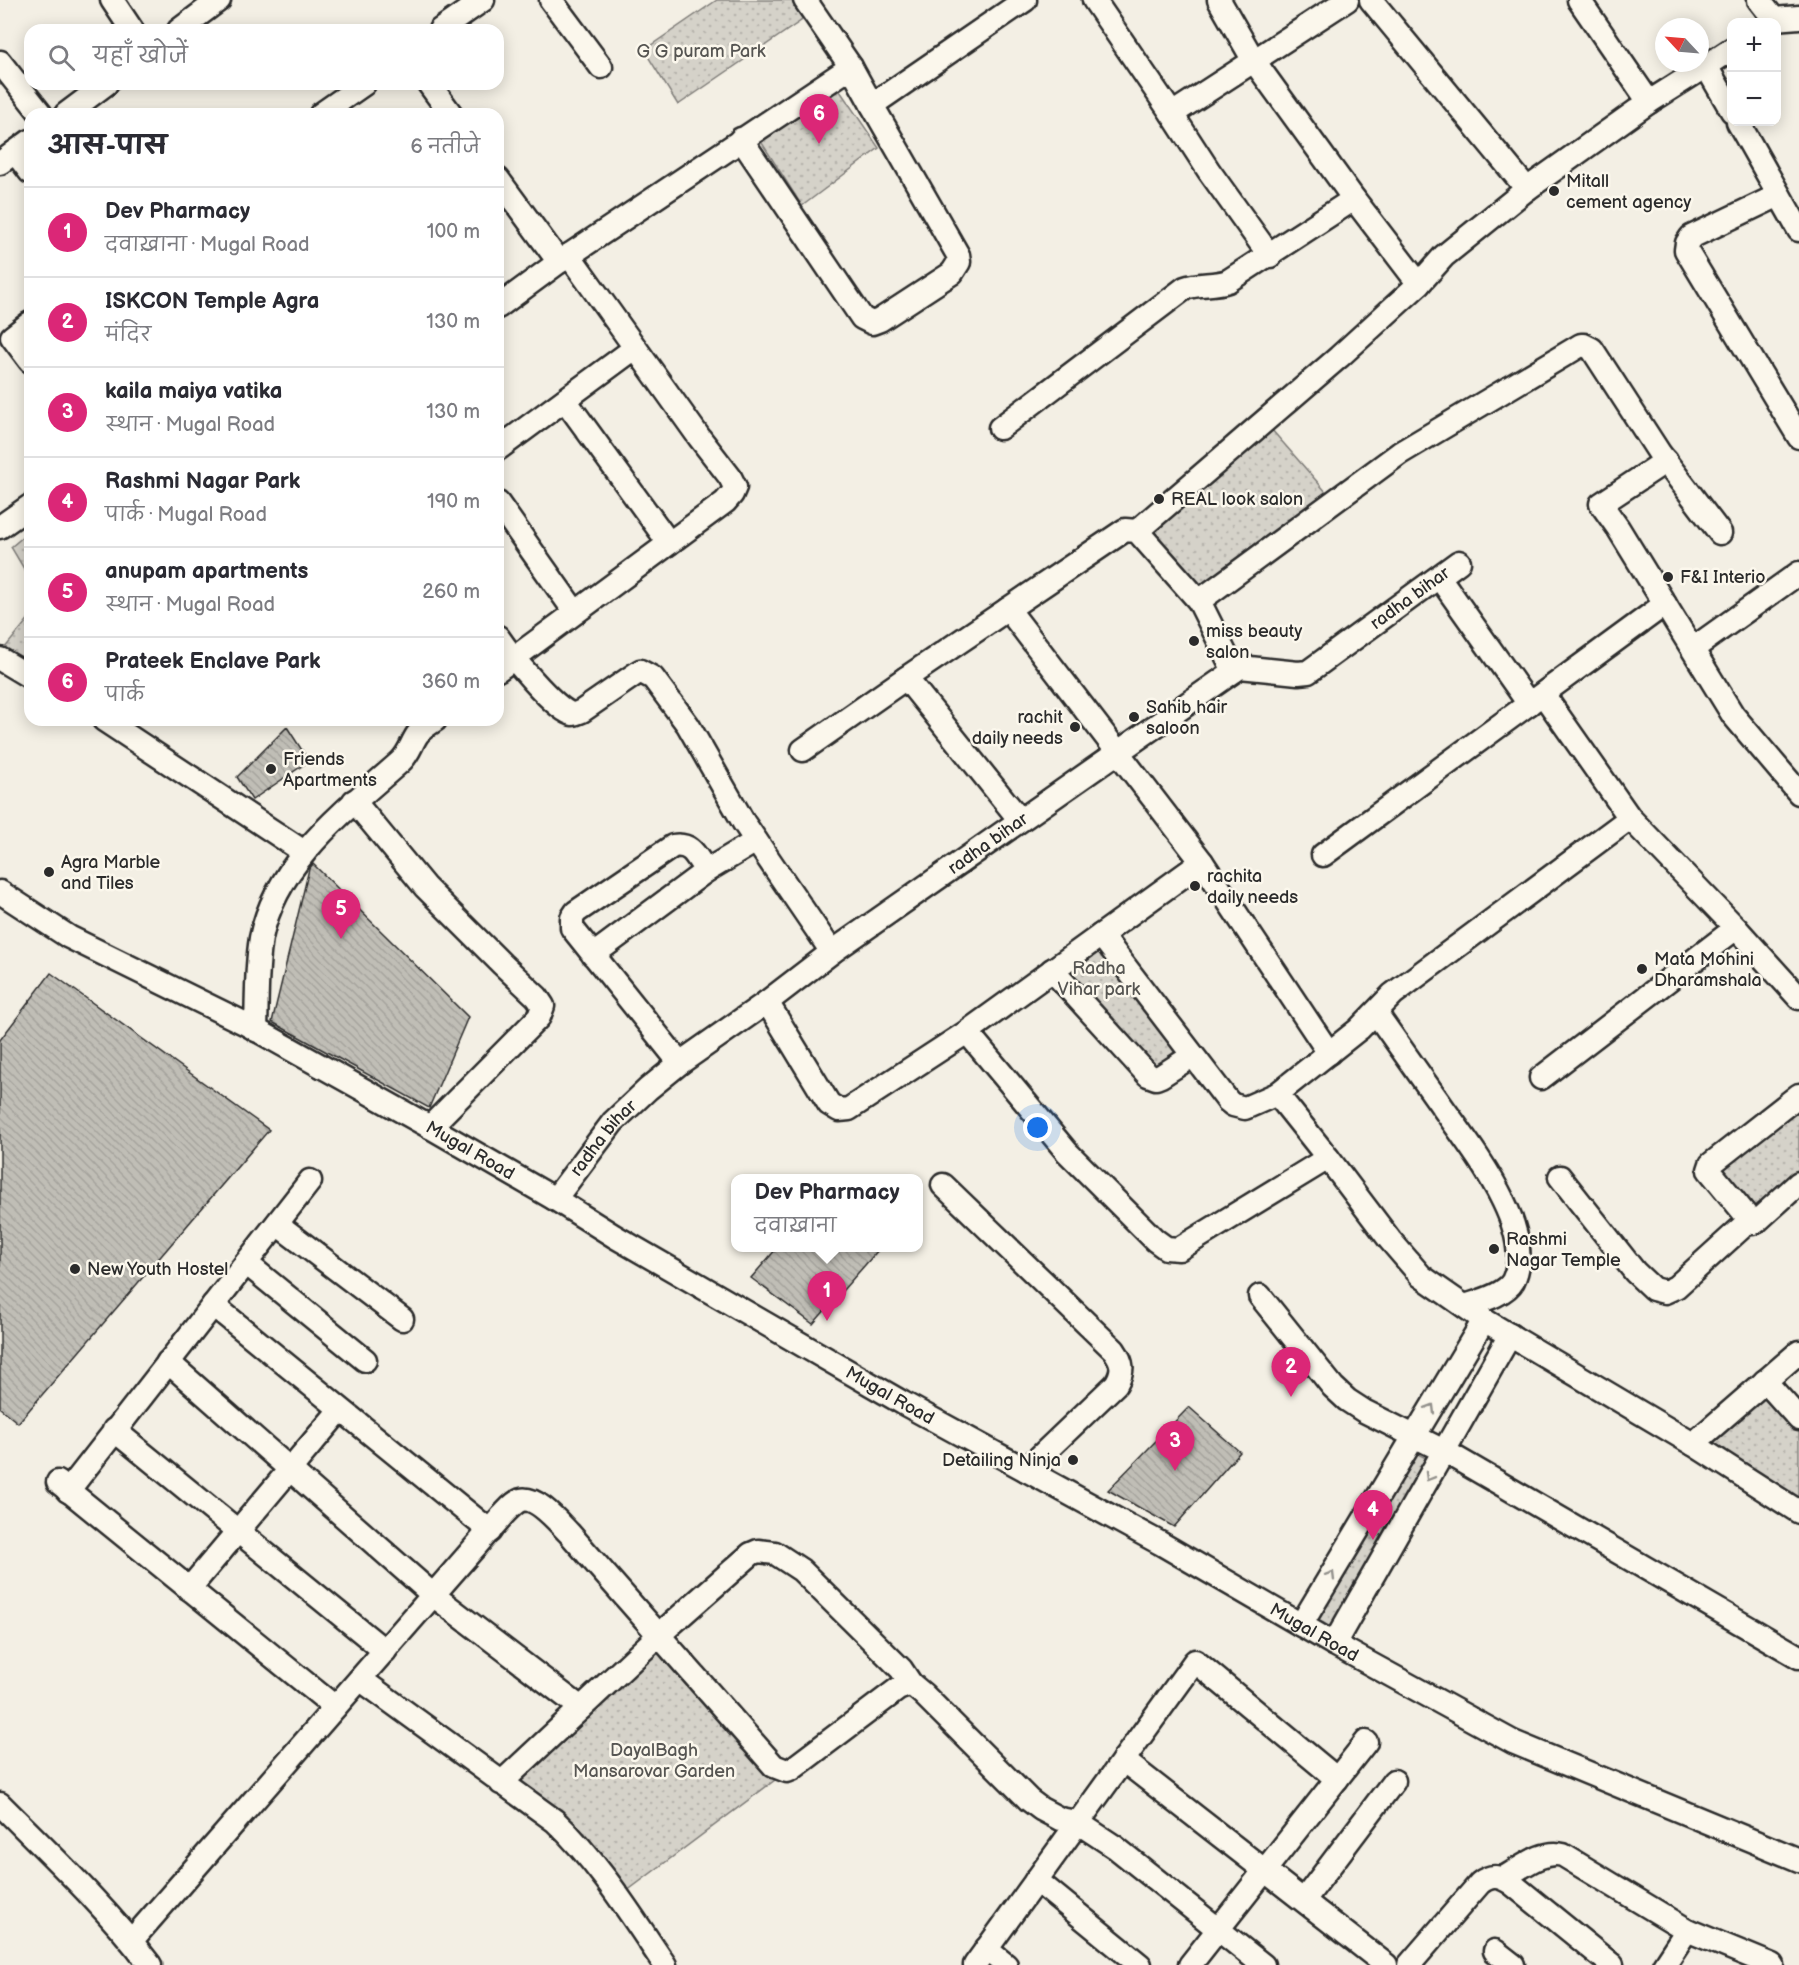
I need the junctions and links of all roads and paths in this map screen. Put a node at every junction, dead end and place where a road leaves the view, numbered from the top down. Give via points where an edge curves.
1 (112, 0) edge
2 (219, 0) edge
3 (483, 0) edge
4 (551, 0) edge
5 (805, 0) edge
6 (1025, 0) edge
7 (1094, 0) edge
8 (1219, 0) edge
9 (1347, 0) edge
10 (1371, 0) edge
11 (1579, 0) edge
12 (1759, 0) edge
13 (1799, 17) edge
14 (1770, 18) edge
15 (1781, 20) edge
16 (128, 24) edge
17 (187, 24) edge
18 (449, 24) edge
19 (1727, 52) edge
20 (1254, 61) junction
21 (0, 62) edge
22 (1709, 64) edge
23 (601, 67) dead end
24 (851, 67) junction
25 (1709, 71) edge
26 (1696, 72) edge
27 (98, 90) edge
28 (355, 90) edge
29 (433, 90) edge
30 (1649, 102) junction
31 (1727, 104) edge
32 (872, 105) junction
33 (36, 108) edge
34 (74, 108) edge
35 (330, 108) edge
36 (447, 108) edge
37 (1173, 114) junction
38 (1740, 126) edge
39 (741, 139) junction
40 (504, 186) edge
41 (1527, 189) junction
42 (1779, 195) junction
43 (1354, 199) junction
44 (1799, 230) edge
45 (1270, 256) junction
46 (564, 259) junction
47 (1419, 284) junction
48 (504, 303) edge
49 (24, 328) edge
50 (6, 341) edge
51 (635, 348) junction
52 (24, 357) edge
53 (565, 400) junction
54 (1000, 428) dead end
55 (1799, 437) edge
56 (504, 445) edge
57 (1666, 461) junction
58 (24, 510) edge
59 (504, 511) edge
60 (0, 527) edge
61 (1137, 531) junction
62 (1720, 533) dead end
63 (669, 543) junction
64 (1459, 562) dead end
65 (1799, 573) edge
66 (1439, 577) junction
67 (1199, 601) junction
68 (1665, 604) junction
69 (1008, 609) junction
70 (575, 612) junction
71 (1694, 648) junction
72 (0, 660) edge
73 (505, 664) edge
74 (1234, 671) junction
75 (24, 673) edge
76 (906, 678) junction
77 (1536, 699) junction
78 (113, 726) edge
79 (427, 726) edge
80 (803, 750) dead end
81 (1117, 752) junction
82 (1799, 793) edge
83 (354, 801) junction
84 (1630, 818) junction
85 (1020, 820) junction
86 (756, 840) junction
87 (304, 852) junction
88 (1323, 855) dead end
89 (1202, 862) junction
90 (706, 871) junction
91 (0, 892) edge
92 (1736, 928) junction
93 (1101, 935) junction
94 (832, 952) junction
95 (593, 955) junction
96 (1052, 970) junction
97 (1799, 998) edge
98 (767, 1002) junction
99 (1376, 1013) junction
100 (256, 1030) junction
101 (967, 1032) junction
102 (1329, 1053) junction
103 (1192, 1056) junction
104 (680, 1063) junction
105 (1541, 1078) dead end
106 (1277, 1094) junction
107 (1799, 1095) edge
108 (430, 1127) junction
109 (1328, 1158) junction
110 (1560, 1177) dead end
111 (310, 1180) dead end
112 (1799, 1183) edge
113 (943, 1185) dead end
114 (555, 1199) junction
115 (1750, 1220) junction
116 (277, 1224) junction
117 (246, 1263) junction
118 (1260, 1296) dead end
119 (213, 1305) junction
120 (1466, 1306) junction
121 (402, 1319) dead end
122 (1484, 1320) junction
123 (1510, 1335) junction
124 (1799, 1352) edge
125 (364, 1360) dead end
126 (168, 1362) junction
127 (1765, 1382) junction
128 (340, 1410) junction
129 (1799, 1419) edge
130 (114, 1430) junction
131 (1414, 1437) junction
132 (1693, 1444) junction
133 (1444, 1451) junction
134 (289, 1470) junction
135 (1026, 1470) junction
136 (1799, 1512) edge
137 (237, 1531) junction
138 (490, 1531) junction
139 (189, 1589) junction
140 (433, 1595) junction
141 (1301, 1625) junction
142 (659, 1635) junction
143 (1334, 1644) junction
144 (385, 1651) junction
145 (1799, 1656) edge
146 (360, 1679) junction
147 (911, 1684) junction
148 (335, 1707) junction
149 (581, 1708) junction
150 (1366, 1742) dead end
151 (1123, 1760) junction
152 (1337, 1779) junction
153 (1394, 1781) dead end
154 (501, 1783) junction
155 (0, 1804) edge
156 (1077, 1822) junction
157 (1799, 1860) edge
158 (1265, 1870) junction
159 (1503, 1878) junction
160 (1036, 1880) junction
161 (1304, 1900) junction
162 (1218, 1929) junction
163 (1687, 1930) junction
164 (132, 1940) junction
165 (980, 1957) edge
166 (150, 1965) edge
167 (664, 1965) edge
168 (1006, 1965) edge
169 (1140, 1965) edge
170 (1190, 1965) edge
171 (1263, 1965) edge
172 (1386, 1965) edge
173 (1409, 1965) edge
174 (1612, 1965) edge
175 (1664, 1965) edge
176 (1772, 1965) edge

1 - 16 street
2 - 17 street
3 - 18 street
4 - 23 street
5 - 24 street
6 - 32 street
7 - 37 street
8 - 20 street
9 - 20 street
10 - 41 street
11 - 30 street
12 - 14 street
13 - 15 street
19 - 22 street
20 - 37 street
20 - 43 street
21 - 33 street
24 - 32 street
24 - 39 street
25 - 31 street
26 - 30 street
27 - 34 street
28 - 35 street
29 - 36 street
30 - 41 street
32 - 39 street via 959,262 952,273 873,323 862,318
37 - 45 street
38 - 42 street
39 - 46 street
40 - 46 street
41 - 47 street via 1444,256
42 - 44 street
42 - 55 street via 1691,237 1686,250
43 - 45 street
43 - 47 street
45 - 54 street via 1228,281 1185,288
46 - 48 street
46 - 51 street
47 - 61 street
49 - 50 street
50 - 52 street
51 - 53 street
51 - 63 street via 735,487 725,502
53 - 56 street
53 - 63 street
57 - 62 street
57 - 67 street via 1592,349 1581,345 1400,453
57 - 68 street via 1601,504
58 - 60 street
59 - 70 street
61 - 67 street
61 - 69 street via 1125,530
63 - 70 street
64 - 66 street, radha bihar
65 - 71 street
66 - 74 street, radha bihar via 1308,672 1249,667
66 - 77 street
67 - 74 street
68 - 71 street
68 - 77 street
69 - 76 street
69 - 81 street
70 - 73 street
71 - 82 street via 1733,715
72 - 75 street
73 - 86 street via 573,714 640,671 653,678 688,725
74 - 81 street, radha bihar
76 - 80 street
76 - 85 street
77 - 84 street
77 - 88 street
78 - 87 street
79 - 83 street via 418,733 403,759
81 - 85 street, radha bihar
81 - 89 street
83 - 87 street
83 - 108 street via 425,887 543,1006 539,1017
84 - 92 street
84 - 99 street via 1393,994
85 - 94 street, radha bihar
86 - 90 street
86 - 94 street
87 - 100 street via 273,901 261,938
89 - 93 street
89 - 102 street
90 - 95 street
90 - 95 street via 692,850 673,846 576,912 572,928
91 - 100 street, Mugal Road via 69,937
92 - 97 street
92 - 105 street
93 - 96 street
93 - 103 street
94 - 98 street, radha bihar
95 - 104 street
96 - 101 street
96 - 103 street via 1148,1075 1161,1076
98 - 101 street via 829,1104 839,1110 849,1109
98 - 104 street, radha bihar
99 - 102 street
99 - 120 street via 1490,1176 1511,1221 1519,1254 1513,1280 1503,1291
100 - 108 street, Mugal Road
101 - 109 street via 1067,1152 1166,1248 1179,1249
102 - 106 street
103 - 106 street via 1233,1105 1245,1108
104 - 114 street, radha bihar via 613,1122
106 - 109 street
107 - 115 street via 1711,1164 1709,1170
108 - 114 street, Mugal Road
109 - 120 street via 1407,1261 1421,1276
110 - 115 street via 1635,1272 1660,1292 1676,1287
111 - 116 street
112 - 115 street via 1756,1222
113 - 135 street via 1114,1350 1123,1368 1116,1384
114 - 135 street, Mugal Road via 903,1403
116 - 117 street
116 - 121 street
117 - 119 street
117 - 125 street
118 - 131 street via 1339,1394
119 - 126 street
119 - 128 street
120 - 122 street
122 - 123 street
131 -> 122 street
123 - 132 street
123 - 133 street
124 - 127 street
126 - 130 street
126 - 134 street
127 - 129 street
127 - 132 street
128 - 134 street
128 - 138 street
130 - 137 street
130 - 139 street via 62,1486
131 - 133 street
141 -> 131 street
132 - 136 street
133 -> 143 street
133 - 145 street
134 - 137 street
134 - 140 street
135 - 141 street, Mugal Road
137 - 139 street
137 - 144 street
138 - 140 street
138 - 142 street via 513,1504 522,1500 534,1502 569,1533
139 - 148 street
140 - 144 street
140 - 149 street
141 - 143 street, Mugal Road
142 - 147 street via 752,1554 766,1551 801,1570 901,1669
142 - 147 street via 774,1766 782,1770 792,1769 898,1689
142 - 149 street
143 - 157 street, Mugal Road via 1513,1742
144 - 146 street
146 - 148 street
146 - 154 street
147 - 156 street via 1029,1800 1060,1819
148 - 164 street
149 - 154 street
150 - 152 street
151 - 152 street via 1195,1661
151 - 156 street
151 - 158 street
152 - 158 street
153 - 161 street
154 - 167 street via 572,1837 619,1897
155 - 164 street
156 - 160 street
156 - 162 street via 1115,1847
158 - 161 street
158 - 162 street
159 - 163 street via 1545,1855 1558,1854
159 - 173 street via 1487,1877 1480,1883
159 - 174 street
160 - 165 street
160 - 169 street
161 - 172 street
162 - 170 street
162 - 171 street
163 - 175 street
163 - 176 street
164 - 166 street
165 - 168 street

